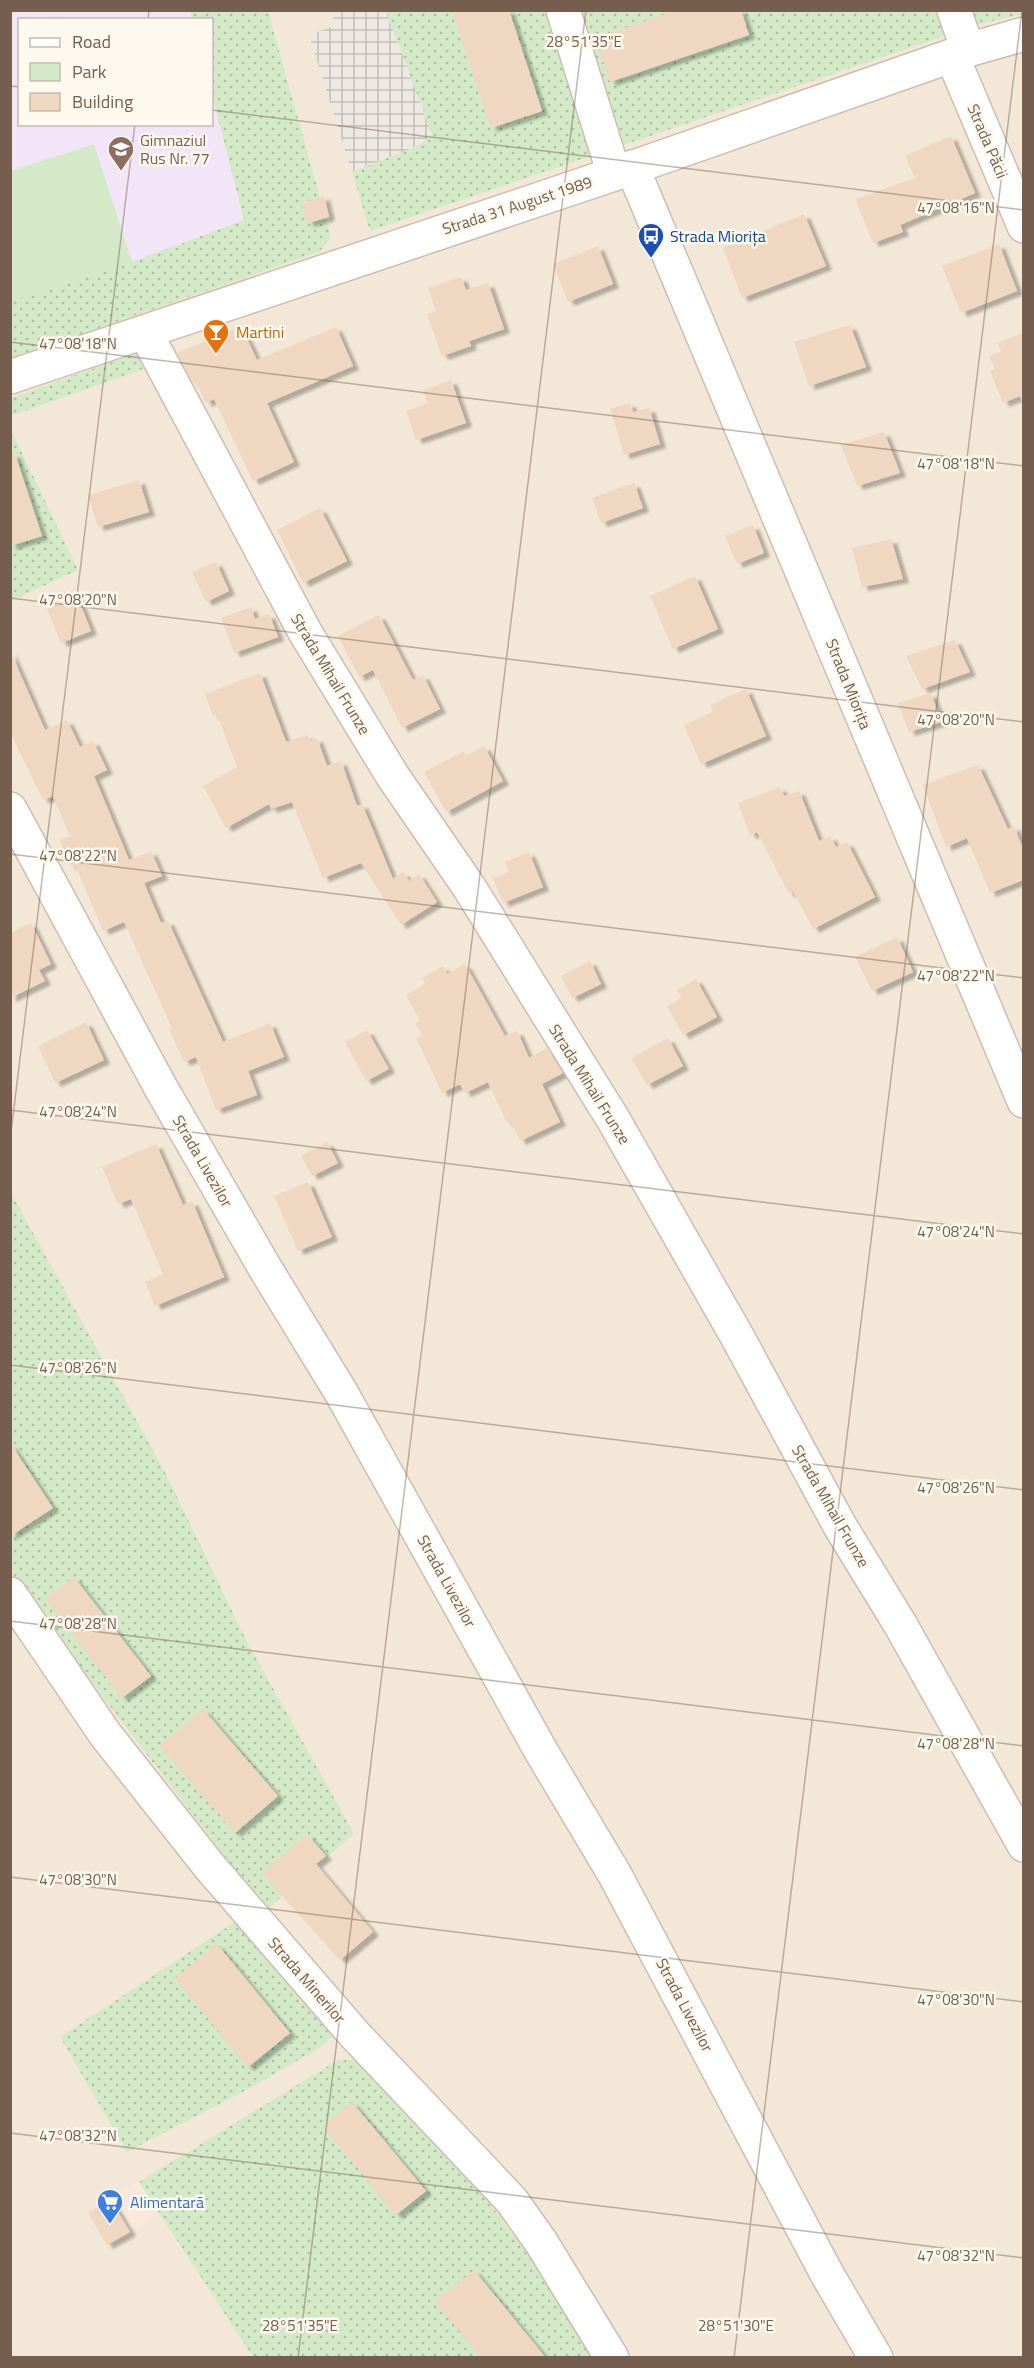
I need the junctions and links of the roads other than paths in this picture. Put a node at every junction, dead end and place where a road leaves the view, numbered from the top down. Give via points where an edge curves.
1 (563, 10) edge
2 (954, 10) edge
3 (1023, 34) edge
4 (960, 53) junction
5 (623, 170) junction
6 (1023, 226) edge
7 (145, 332) junction
8 (10, 377) edge
9 (10, 809) edge
10 (1023, 1101) edge
11 (10, 1594) edge
12 (1023, 1845) edge
13 (612, 2358) edge
14 (876, 2358) edge

1 - 5 street, Strada Miorița
2 - 4 street, Strada Păcii
3 - 4 street, Strada 31 August 1989
4 - 5 street, Strada 31 August 1989
4 - 6 street, Strada Păcii
5 - 7 street, Strada 31 August 1989
5 - 10 street, Strada Miorița
7 - 8 street, Strada 31 August 1989
7 - 12 street, Strada Mihail Frunze via 305,632 613,1119
9 - 14 street, Strada Livezilor via 161,1088 342,1394 541,1751 615,1875 827,2274
11 - 13 street, Strada Minerilor via 105,1734 210,1867 355,2036 512,2201

